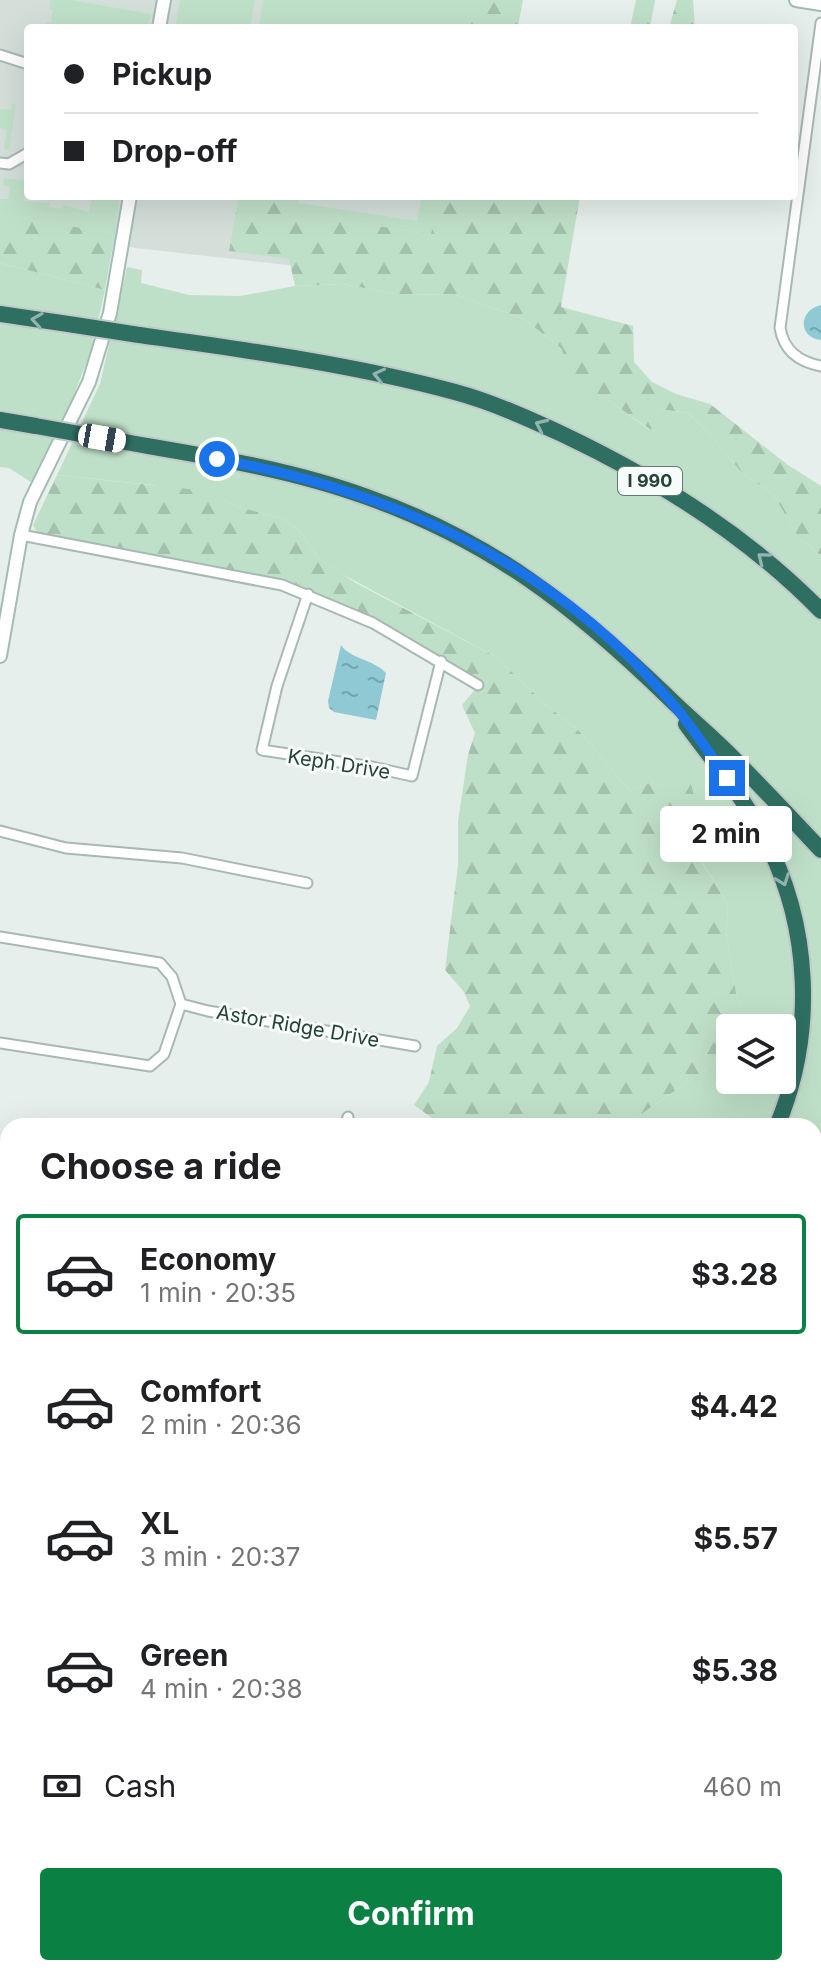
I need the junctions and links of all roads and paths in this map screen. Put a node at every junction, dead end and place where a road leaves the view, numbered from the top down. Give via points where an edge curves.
1 (164, 0) edge
2 (796, 0) edge
3 (821, 4) edge
4 (821, 23) edge
5 (160, 24) edge
6 (0, 55) edge
7 (24, 63) edge
8 (24, 155) edge
9 (0, 163) edge
10 (798, 194) edge
11 (129, 200) edge
12 (797, 200) edge
13 (0, 314) edge
14 (821, 366) edge
15 (4, 422) edge
16 (21, 535) junction
17 (308, 594) junction
18 (821, 611) edge
19 (0, 656) edge
20 (441, 661) junction
21 (478, 685) dead end
22 (667, 696) junction
23 (0, 831) edge
24 (821, 850) edge
25 (307, 883) dead end
26 (0, 937) edge
27 (181, 1004) junction
28 (0, 1043) edge
29 (415, 1046) dead end
30 (780, 1118) edge

1 - 5 street
2 - 3 street
4 - 10 street
6 - 7 street
8 - 9 street
11 - 16 street via 110,313 89,382 30,502
12 - 14 street via 780,328 791,352
18 -> 13 highway, I 990, bridge via 760,555 686,501 600,452 511,411 455,392 318,361
15 - 22 highway, bridge via 304,477 420,518 501,560 557,597
16 - 17 street via 243,576
16 - 19 street
17 - 20 street
17 - 20 street, Keph Drive via 262,750 412,776
20 - 21 street
22 - 24 highway
22 -> 30 highway via 763,833 793,911 803,976 802,1025
23 - 25 street via 66,848 182,858
26 - 27 street via 160,963 172,977
27 - 28 street via 164,1054 150,1066
27 - 29 street, Astor Ridge Drive

